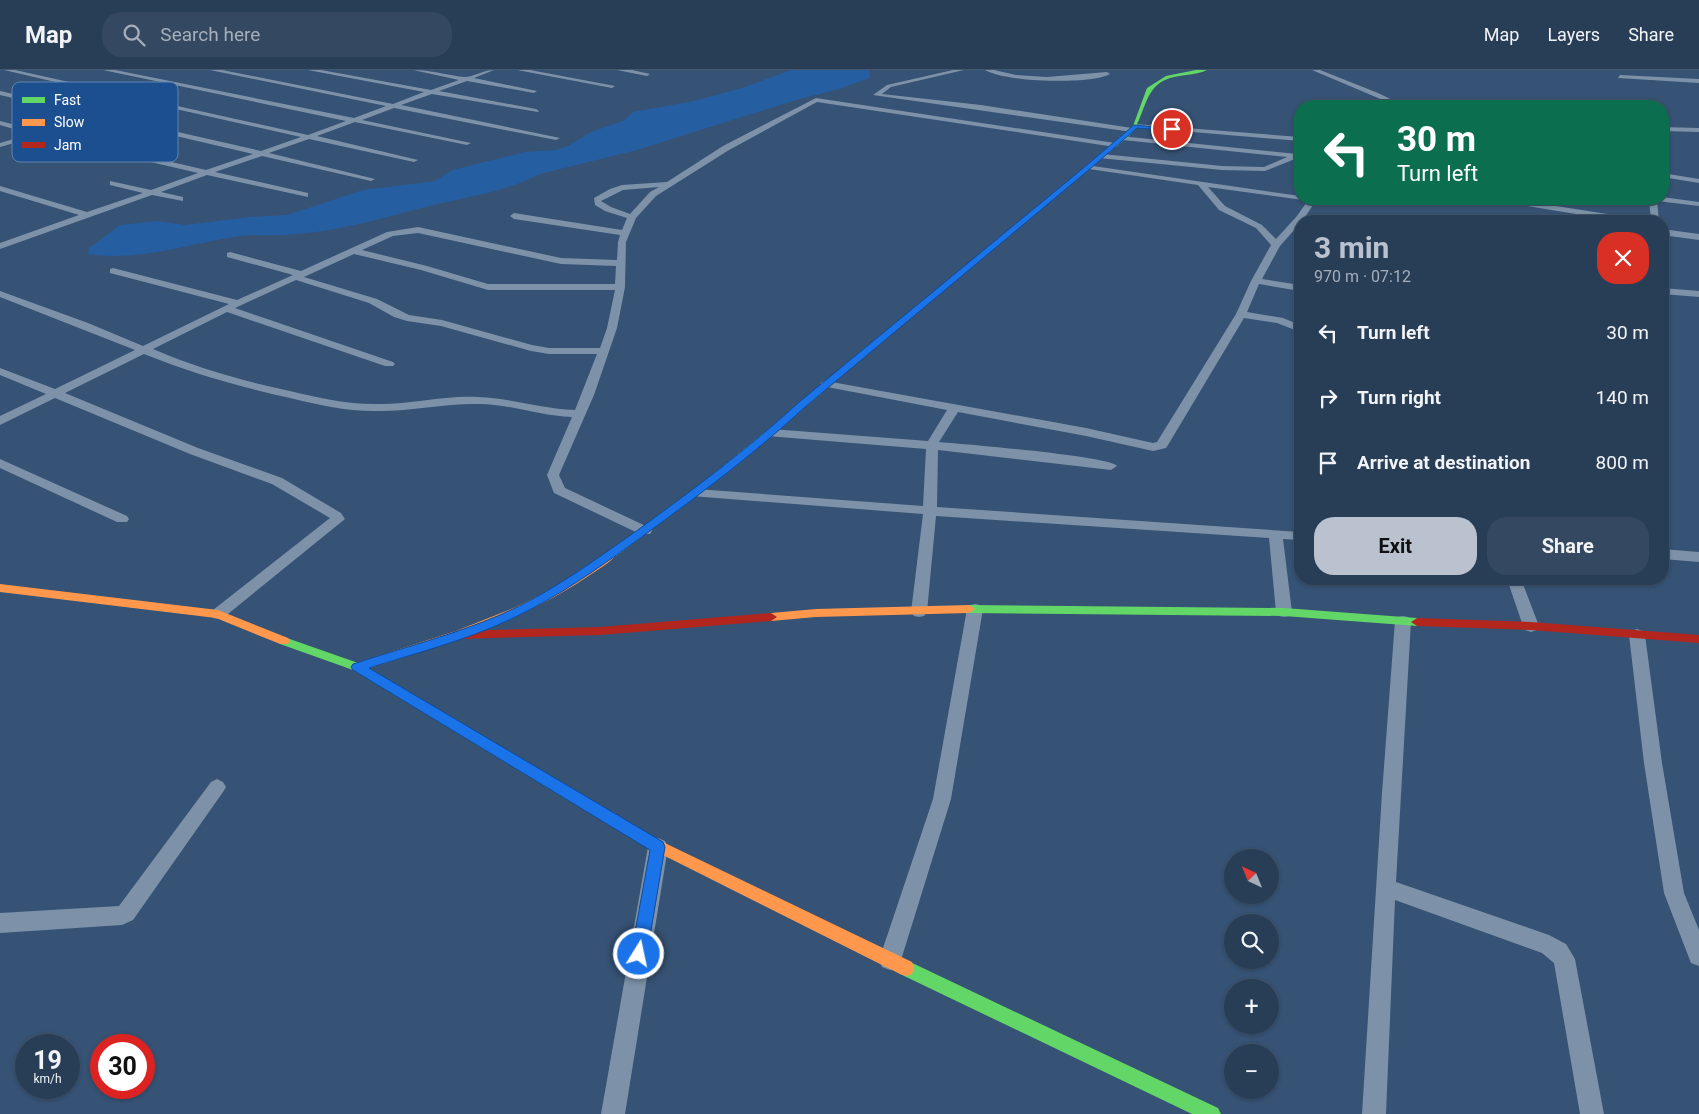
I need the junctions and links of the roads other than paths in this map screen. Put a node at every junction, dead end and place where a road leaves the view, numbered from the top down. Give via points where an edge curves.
1 (12, 70) edge
2 (106, 70) edge
3 (212, 70) edge
4 (257, 70) edge
5 (311, 70) edge
6 (416, 70) edge
7 (491, 70) edge
8 (520, 70) edge
9 (620, 70) edge
10 (961, 70) edge
11 (988, 70) edge
12 (1205, 70) edge
13 (1315, 70) edge
14 (0, 74) edge
15 (647, 74) dead end
16 (1107, 74) dead end
17 (241, 75) junction
18 (1620, 76) dead end
19 (468, 79) junction
20 (222, 80) dead end
21 (1699, 81) edge
22 (63, 82) edge
23 (165, 82) edge
24 (213, 83) dead end
25 (178, 85) edge
26 (612, 86) dead end
27 (194, 88) junction
28 (534, 91) dead end
29 (182, 92) dead end
30 (433, 92) junction
31 (870, 97) junction
32 (1388, 100) edge
33 (847, 104) junction
34 (394, 106) junction
35 (178, 108) edge
36 (536, 111) dead end
37 (468, 120) junction
38 (353, 121) junction
39 (1134, 128) junction
40 (1669, 129) edge
41 (1697, 131) edge
42 (178, 134) edge
43 (311, 136) junction
44 (428, 136) junction
45 (556, 138) dead end
46 (1294, 139) edge
47 (1119, 142) junction
48 (467, 143) dead end
49 (262, 153) junction
50 (1102, 156) junction
51 (1294, 156) edge
52 (1294, 158) edge
53 (414, 160) dead end
54 (162, 162) edge
55 (1089, 167) junction
56 (209, 172) junction
57 (1669, 176) edge
58 (371, 179) dead end
59 (1699, 180) edge
60 (112, 183) dead end
61 (670, 184) junction
62 (1201, 184) junction
63 (0, 188) edge
64 (150, 192) junction
65 (305, 195) dead end
66 (1294, 197) edge
67 (180, 199) dead end
68 (1669, 200) edge
69 (1699, 204) edge
70 (1533, 205) edge
71 (1557, 209) junction
72 (87, 215) junction
73 (1558, 215) edge
74 (1595, 215) edge
75 (514, 216) dead end
76 (632, 216) junction
77 (1294, 229) edge
78 (624, 233) junction
79 (1669, 233) edge
80 (0, 235) edge
81 (1699, 237) edge
82 (17, 240) junction
83 (1276, 245) junction
84 (0, 246) edge
85 (354, 251) junction
86 (230, 255) dead end
87 (621, 263) junction
88 (113, 271) dead end
89 (298, 276) junction
90 (1256, 280) junction
91 (620, 287) junction
92 (1294, 287) edge
93 (1669, 292) edge
94 (0, 294) edge
95 (1699, 294) edge
96 (238, 303) junction
97 (227, 309) junction
98 (1241, 314) junction
99 (1294, 326) edge
100 (144, 350) junction
101 (604, 351) junction
102 (389, 364) dead end
103 (0, 371) edge
104 (826, 384) junction
105 (56, 393) junction
106 (954, 408) junction
107 (579, 414) junction
108 (0, 421) edge
109 (771, 433) junction
110 (932, 444) junction
111 (0, 463) edge
112 (1111, 466) dead end
113 (696, 493) junction
114 (930, 510) junction
115 (122, 519) dead end
116 (645, 530) junction
117 (1276, 536) junction
118 (1294, 536) edge
119 (1669, 555) edge
120 (1699, 557) edge
121 (1516, 585) edge
122 (0, 588) edge
123 (974, 609) junction
124 (919, 612) junction
125 (1284, 612) junction
126 (218, 614) junction
127 (1403, 621) junction
128 (1531, 626) junction
129 (1637, 634) junction
130 (459, 635) junction
131 (1699, 639) edge
132 (357, 667) junction
133 (217, 787) dead end
134 (658, 847) junction
135 (1387, 888) junction
136 (0, 923) edge
137 (1699, 956) edge
138 (890, 960) junction
139 (613, 1114) edge
140 (1212, 1114) edge
141 (1374, 1114) edge
142 (1592, 1114) edge

1 - 14 street
1 - 22 street
2 - 23 street
3 - 17 street
4 - 17 street
5 - 30 street
6 - 19 street
7 - 19 street
8 - 26 street
9 - 15 street
10 - 31 street via 888,86
11 - 16 street via 1010,77 1074,78
12 - 39 main road via 1153,84
13 - 32 street
17 - 20 street
17 - 34 street
18 - 21 street
19 - 28 street
19 - 30 street
24 - 27 street
25 - 27 street
27 - 29 street
27 - 38 street
30 - 34 street
30 - 36 street
31 - 33 street
31 - 39 street
33 - 47 street
33 - 61 street via 816,100 809,103 740,140
34 - 37 street
34 - 38 street
35 - 43 street
37 - 44 street
37 - 45 street
38 - 43 street
38 - 44 street
39 - 46 street
39 - 47 main road
40 - 41 street
42 - 49 street
43 - 49 street
43 - 53 street
44 - 48 street
47 - 50 main road
47 - 51 street
49 - 56 street
49 - 58 street
50 - 52 street via 1265,169
50 - 55 main road
54 - 56 street
55 - 62 street
55 - 104 main road
56 - 64 street
56 - 65 street
57 - 59 street
60 - 64 street
61 - 76 street via 653,194
61 - 76 street via 629,186 597,200 608,209
62 - 66 street
62 - 83 street via 1224,210 1256,223
63 - 72 street
64 - 67 street
64 - 72 street
68 - 69 street
70 - 71 street
71 - 73 street
71 - 74 street
72 - 82 street
75 - 78 street
76 - 78 street
77 - 83 street
78 - 87 street
79 - 81 street
80 - 82 street
82 - 84 street
83 - 90 street
85 - 87 street via 390,234 418,230 561,261
85 - 89 street
85 - 91 street via 488,287
86 - 89 street
87 - 91 street
88 - 96 street
89 - 96 street
89 - 101 street via 373,301 407,318 442,323 530,348
90 - 92 street
90 - 98 street
91 - 101 street
93 - 95 street
94 - 100 street
96 - 97 street
97 - 100 street
97 - 102 street
98 - 99 street via 1279,320
98 - 106 street via 1158,447
100 - 105 street
100 - 107 street via 251,386 326,403 380,408 475,400
101 - 107 street
103 - 105 street
104 - 106 street
104 - 109 main road
105 - 108 street
105 - 126 street via 194,452 277,481 336,516 338,519
106 - 110 street
107 - 116 street via 554,475 559,490
109 - 110 street
109 - 113 main road
110 - 112 street
110 - 114 street
111 - 115 street
113 - 114 street
113 - 116 main road
114 - 117 street
114 - 124 street
116 - 130 main road via 544,598
117 - 118 street
117 - 125 street
119 - 120 street
121 - 128 street
122 - 126 main road
123 - 124 main road
123 - 125 main road
123 - 138 street via 942,799
124 - 130 main road via 816,613 600,631
125 - 127 main road
126 - 132 main road
127 - 128 main road
127 - 135 street
128 - 129 main road
129 - 131 main road
129 - 137 street via 1652,763 1674,893
130 - 132 main road
132 - 134 main road
133 - 136 street via 126,913
134 - 138 main road
134 - 139 street
135 - 141 street
135 - 142 street via 1549,945 1558,951 1564,959
138 - 140 main road

